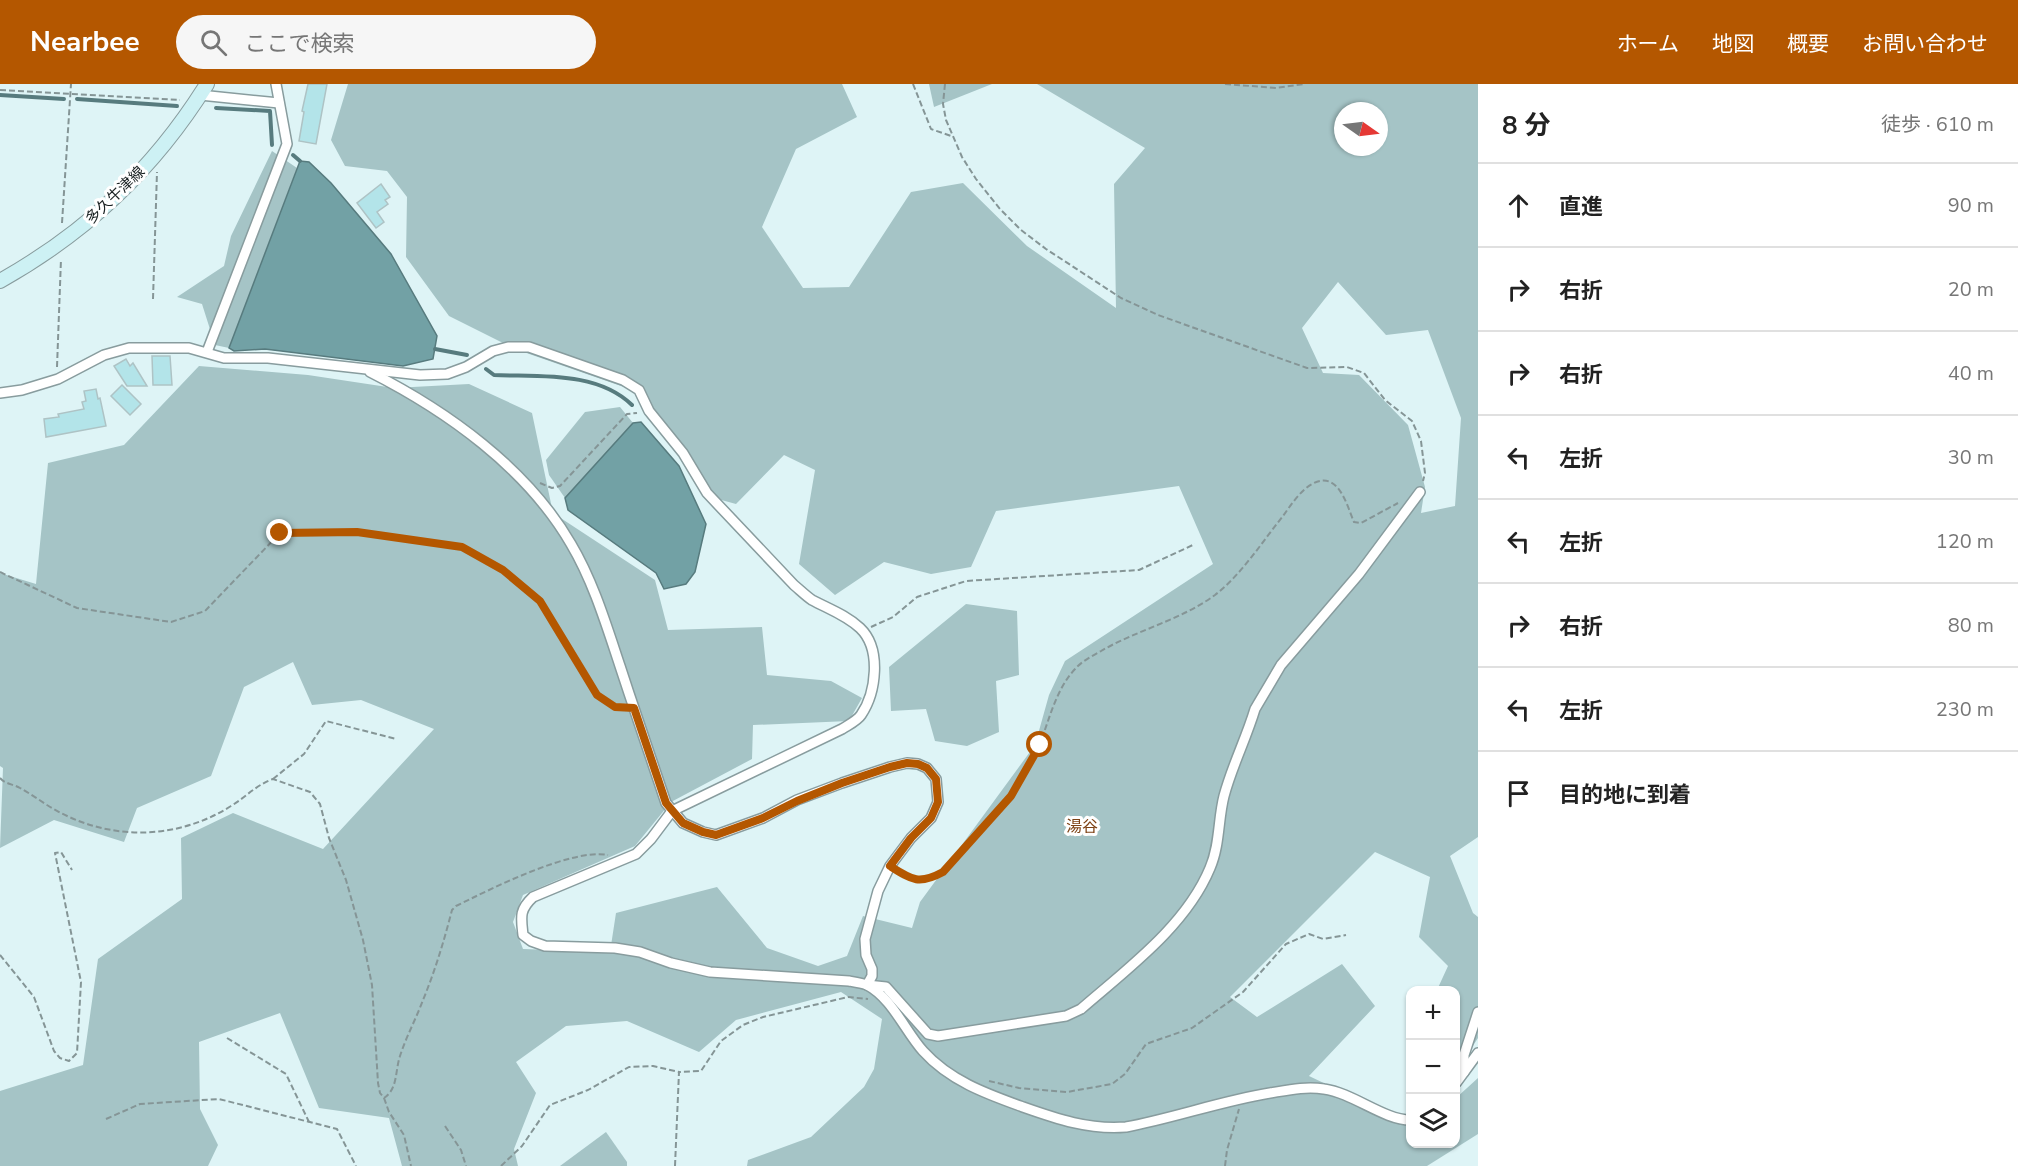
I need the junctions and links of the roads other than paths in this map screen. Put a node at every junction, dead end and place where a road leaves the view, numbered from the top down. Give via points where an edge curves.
1 (276, 84) edge
2 (203, 90) edge
3 (279, 103) junction
4 (0, 281) edge
5 (207, 352) junction
6 (362, 368) junction
7 (0, 393) edge
8 (1420, 492) road end
9 (672, 811) junction
10 (867, 986) junction
11 (1478, 1012) edge
12 (1478, 1053) edge
13 (1464, 1072) junction
14 (1460, 1077) edge
15 (1406, 1119) edge

1 - 3 street
2 - 3 street
2 - 4 main road, 多久牛津線 via 158,154 88,222
3 - 5 street via 286,144
5 - 6 street via 224,358 268,358
5 - 7 street via 166,346 129,348 104,355 58,379
6 - 9 street via 413,395 496,455 553,516 588,577
6 - 9 street via 447,374 508,346 529,347 623,380 639,390 649,411 683,453 706,493 794,585 863,630 872,649 874,680 870,699 859,718
8 - 10 street via 1359,574 1281,665 1262,696 1223,798 1211,866 1161,939 1081,1009 1066,1016 938,1036 928,1034 886,987
9 - 10 street via 683,823 716,835 890,767 907,763 927,768 936,779 938,802 931,818 890,866 878,891 865,939 872,969
9 - 10 street via 636,854 533,897 521,917 523,934 544,946 615,948 710,972 849,981
10 - 15 street via 885,999 925,1053 951,1075 987,1094 1060,1120 1126,1127 1304,1087 1343,1093
11 - 13 street via 1464,1055
12 - 13 street
13 - 14 street

